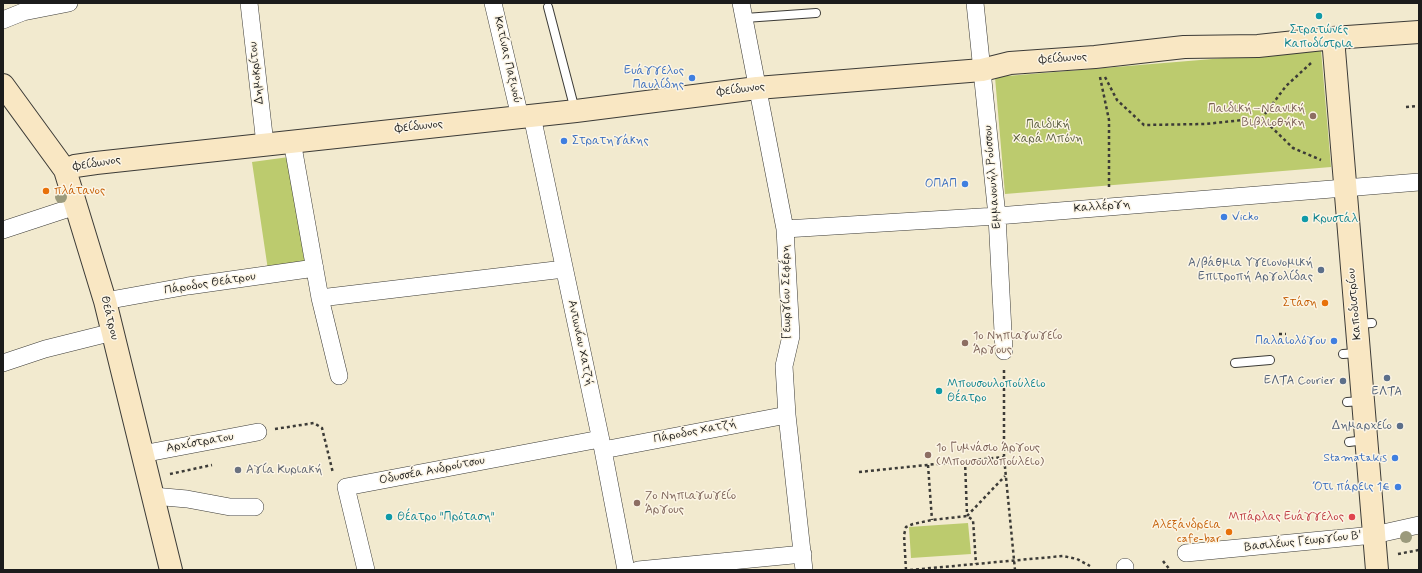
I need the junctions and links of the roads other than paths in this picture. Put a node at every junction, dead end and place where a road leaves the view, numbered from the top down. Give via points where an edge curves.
1 (69, 3) edge
2 (250, 3) edge
3 (493, 3) edge
4 (975, 3) edge
5 (548, 7) dead end
6 (743, 10) edge
7 (816, 13) dead end
8 (3, 20) edge
9 (1419, 32) edge
10 (1333, 41) junction
11 (982, 70) junction
12 (3, 85) edge
13 (757, 88) junction
14 (576, 111) junction
15 (526, 116) junction
16 (292, 141) junction
17 (265, 144) junction
18 (65, 170) junction
19 (1344, 179) junction
20 (1419, 182) edge
21 (76, 206) junction
22 (997, 216) junction
23 (786, 229) junction
24 (3, 230) edge
25 (315, 268) junction
26 (564, 269) junction
27 (320, 298) junction
28 (105, 301) junction
29 (113, 332) junction
30 (1004, 351) road end
31 (1270, 360) dead end
32 (3, 363) edge
33 (1235, 363) dead end
34 (339, 376) dead end
35 (787, 415) junction
36 (258, 432) road end
37 (602, 444) junction
38 (142, 454) junction
39 (150, 487) junction
40 (255, 507) dead end
41 (1419, 526) edge
42 (1374, 535) junction
43 (1186, 553) dead end
44 (803, 562) edge
45 (171, 570) edge
46 (366, 570) edge
47 (626, 570) edge
48 (638, 570) edge
49 (1376, 570) edge

1 - 8 street via 23,12
2 - 17 street, Δημοκρίτου
3 - 15 street, Κατίνας Παξινού
4 - 11 street, Εμμανουήλ Ρούσσου
5 - 14 lane
6 - 7 lane
6 - 13 street, Γεωργίου Σεφέρη
9 - 10 main road, Φείδωνος
10 - 11 main road, Φείδωνος via 1184,47 1010,63
10 - 19 main road, Καποδιστρίου
11 - 13 main road, Φείδωνος
11 - 22 street, Εμμανουήλ Ρούσσου
12 - 18 main road, Θεάτρου
13 - 14 main road, Φείδωνος
13 - 23 street, Γεωργίου Σεφέρη
14 - 15 main road, Φείδωνος
15 - 16 main road, Φείδωνος
15 - 26 street, Αντωνίου Χατζή
16 - 17 main road, Φείδωνος
16 - 25 street
17 - 18 main road, Φείδωνος via 89,164
18 - 21 main road, Θεάτρου
19 - 20 street, Καλλέργη
19 - 22 street, Καλλέργη
19 - 42 main road, Καποδιστρίου via 1364,323 1351,353 1358,441
21 - 24 street
21 - 28 main road, Θεάτρου
22 - 23 street, Καλλέργη
22 - 30 street, Εμμανουήλ Ρούσσου
23 - 35 street, Γεωργίου Σεφέρη via 791,336 784,366
25 - 27 street
25 - 28 street, Πάροδος Θεάτρου
26 - 27 street
26 - 37 street, Αντωνίου Χατζή
27 - 34 street
28 - 29 main road, Θεάτρου
29 - 32 street via 45,349
29 - 38 main road, Θεάτρου
31 - 33 lane
35 - 37 street, Πάροδος Χατζή
35 - 44 street, Γεωργίου Σεφέρη
36 - 38 street, Αρχίστρατου
37 - 46 street, Οδυσσέα Ανδρούτσου via 346,487
37 - 47 street, Αντωνίου Χατζή
38 - 39 main road, Θεάτρου
39 - 40 street via 230,507
39 - 45 main road, Θεάτρου
41 - 42 street, Βασιλέως Γεωργίου Β'
42 - 43 street, Βασιλέως Γεωργίου Β'
42 - 49 main road, Καποδιστρίου
44 - 48 street

